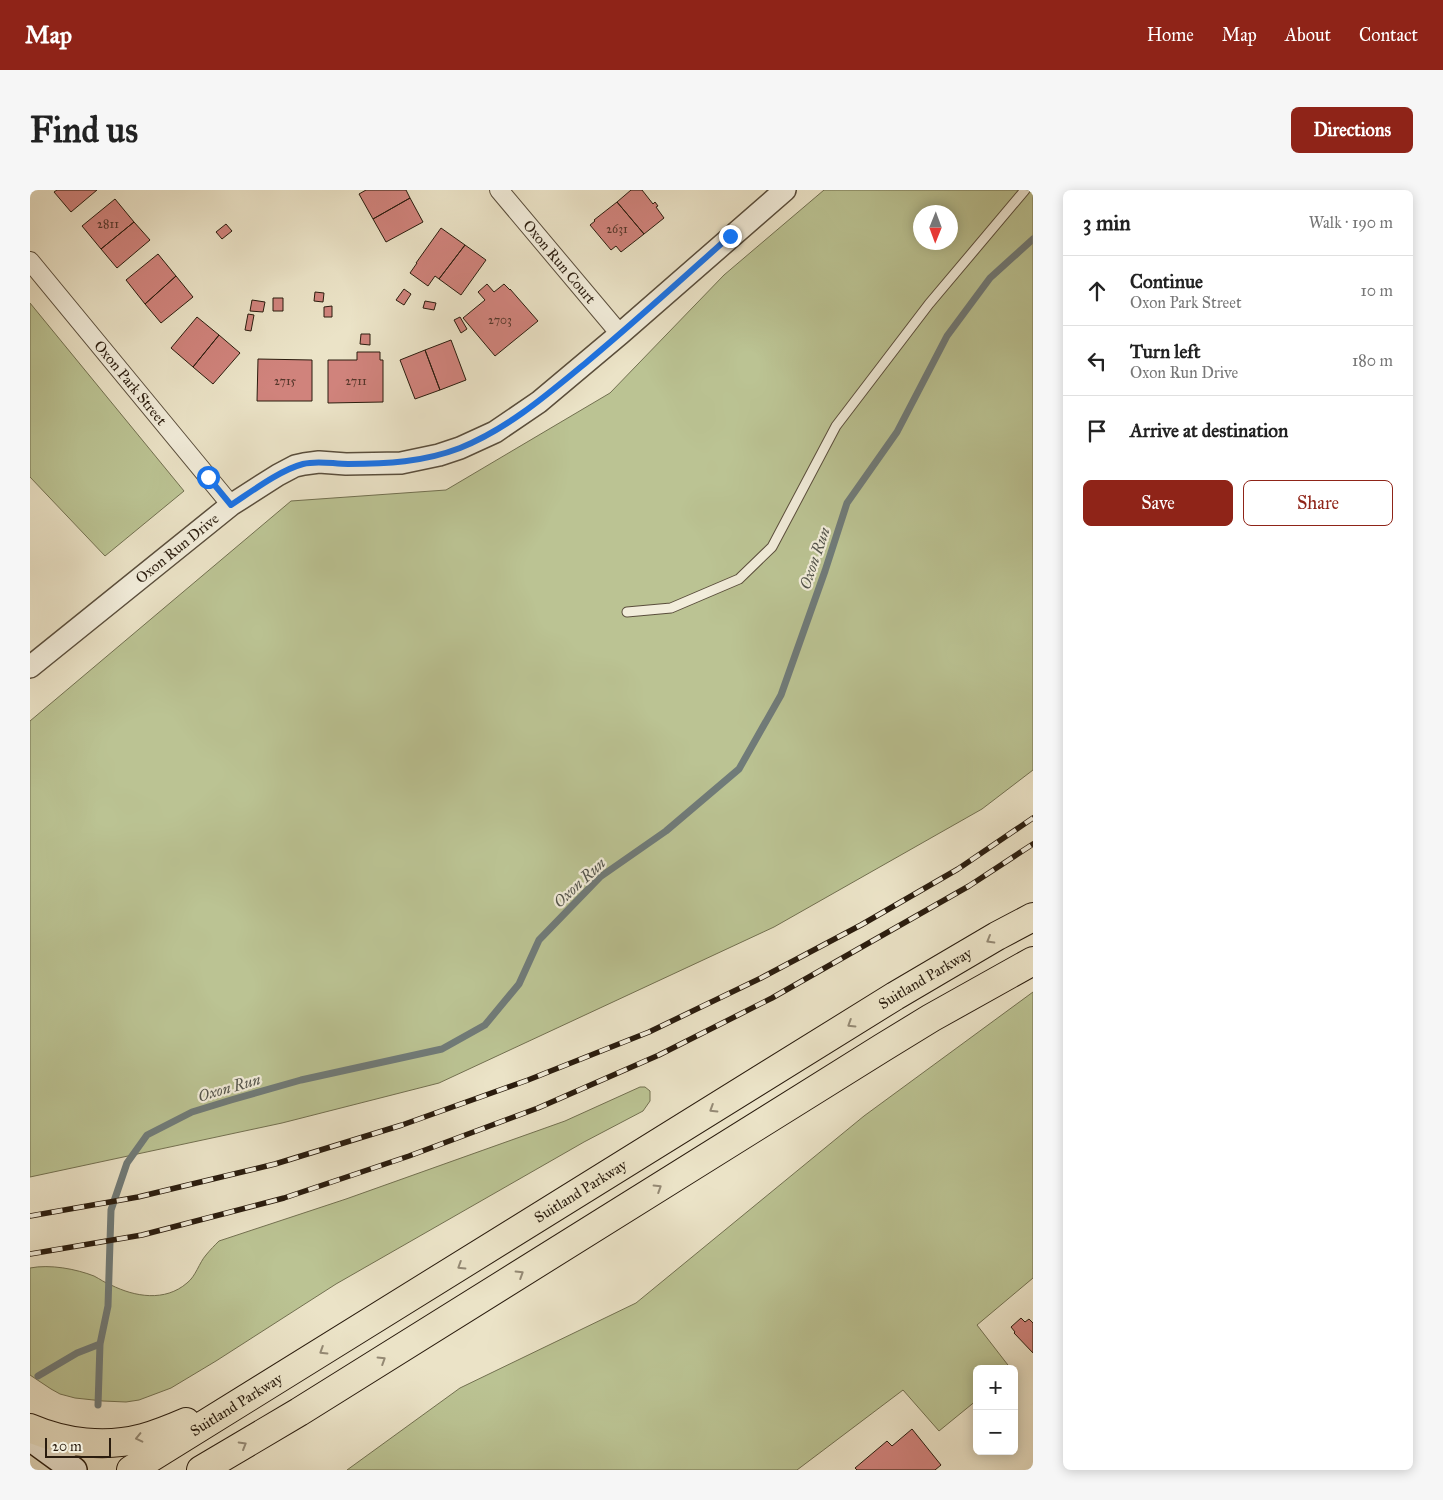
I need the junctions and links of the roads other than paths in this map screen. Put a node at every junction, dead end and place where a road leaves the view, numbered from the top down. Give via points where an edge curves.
1 (499, 190) edge
2 (785, 190) edge
3 (1025, 190) edge
4 (30, 261) edge
5 (620, 334) junction
6 (231, 505) junction
7 (627, 612) dead end
8 (30, 668) edge
9 (1033, 917) edge
10 (1033, 961) edge
11 (250, 1397) junction
12 (30, 1428) edge
13 (30, 1438) edge
14 (74, 1470) edge
15 (131, 1470) edge
16 (201, 1470) edge

1 - 5 street, Oxon Run Court
2 - 5 street, Oxon Run Drive
3 - 7 lane via 929,304 836,426 772,547 739,579 670,608
4 - 6 street, Oxon Park Street
5 - 6 street, Oxon Run Drive via 539,402 495,432 460,448 401,463 319,462 295,466
6 - 8 street, Oxon Run Drive
9 -> 11 highway, Suitland Parkway via 895,996
16 -> 10 highway via 931,1018
11 -> 12 highway via 159,1432 124,1441 78,1442
11 - 15 highway, Suitland Parkway
13 - 14 main road

